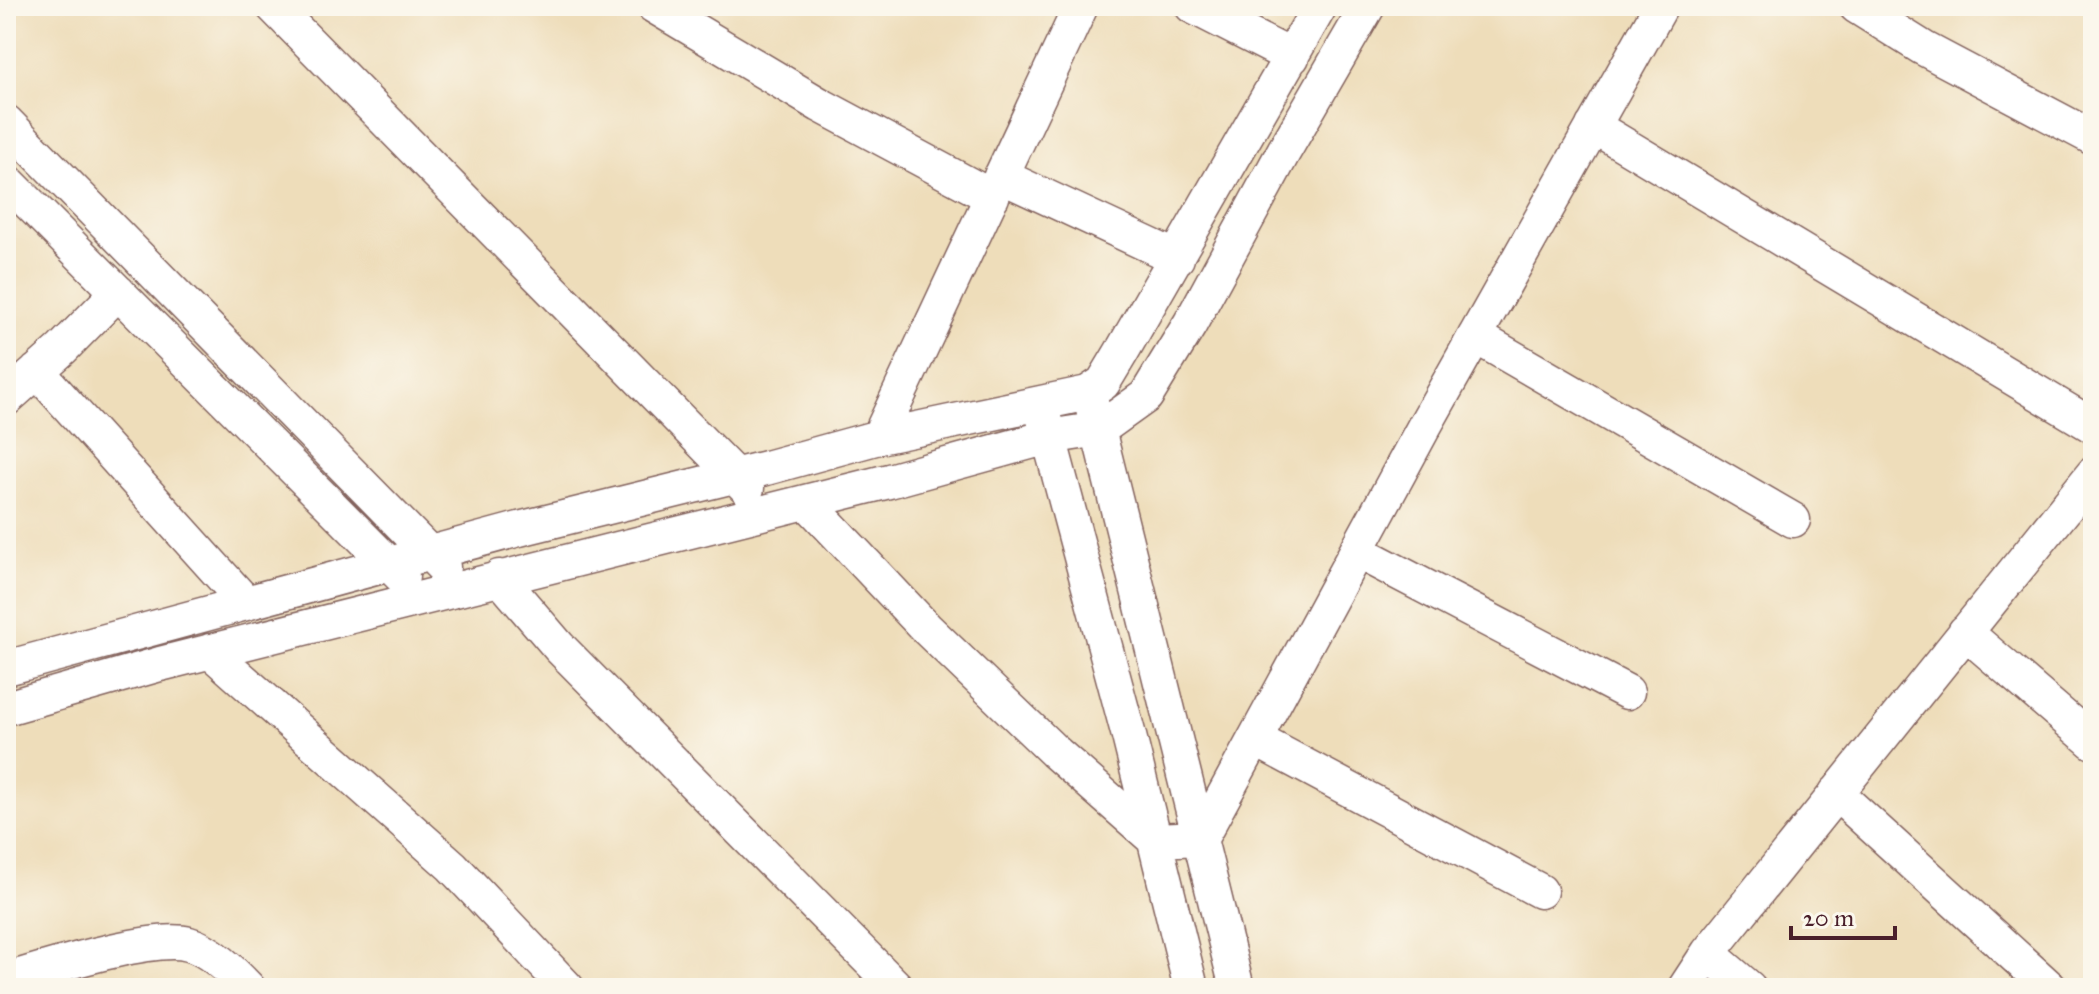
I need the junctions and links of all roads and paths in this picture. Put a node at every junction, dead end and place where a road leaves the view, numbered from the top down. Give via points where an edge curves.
1 (273, 6) edge
2 (654, 6) edge
3 (1081, 6) edge
4 (1192, 6) edge
5 (1320, 6) edge
6 (1368, 6) edge
7 (1661, 6) edge
8 (1856, 6) edge
9 (1292, 57) junction
10 (6, 122) edge
11 (1593, 126) junction
12 (2093, 138) edge
13 (6, 180) edge
14 (996, 187) junction
15 (1177, 258) junction
16 (118, 292) junction
17 (1475, 336) junction
18 (37, 371) junction
19 (1088, 393) junction
20 (6, 399) edge
21 (1040, 404) junction
22 (2093, 426) edge
23 (1100, 429) junction
24 (879, 437) junction
25 (1048, 437) junction
26 (2093, 474) edge
27 (735, 476) junction
28 (807, 502) junction
29 (769, 512) junction
30 (1793, 520) dead end
31 (1357, 551) junction
32 (431, 554) junction
33 (389, 564) junction
34 (499, 577) junction
35 (462, 587) junction
36 (422, 597) junction
37 (246, 603) junction
38 (1965, 632) junction
39 (210, 651) junction
40 (6, 668) edge
41 (1627, 692) dead end
42 (6, 708) edge
43 (1255, 739) junction
44 (2093, 742) edge
45 (1836, 793) junction
46 (1201, 838) junction
47 (1155, 840) junction
48 (1540, 891) dead end
49 (1708, 953) junction
50 (6, 980) edge
51 (248, 988) edge
52 (567, 988) edge
53 (897, 988) edge
54 (1191, 988) edge
55 (1237, 988) edge
56 (1685, 988) edge
57 (1749, 988) edge
58 (2050, 988) edge

1 - 27 street
2 - 14 street via 820,105
3 - 14 street
4 - 9 street
5 - 9 street
6 - 23 street via 1146,396
7 - 11 street
8 - 12 street via 1923,48
9 - 15 street
10 - 32 street
11 - 17 street
11 - 22 street
13 - 16 street
14 - 15 street
14 - 24 street
15 - 19 street via 1103,383
16 - 18 street
16 - 33 street
17 - 30 street
17 - 31 street
18 - 20 street
18 - 37 street
19 - 21 street
19 - 23 street
21 - 24 street
21 - 25 street
23 - 25 street
23 - 46 street
24 - 27 street
25 - 28 street
25 - 47 street
26 - 38 street
27 - 29 street
27 - 32 street
28 - 29 street
28 - 47 street via 926,628
29 - 34 street
31 - 41 street
31 - 43 street
32 - 33 street
32 - 35 street
33 - 36 street
33 - 37 street
34 - 35 street
34 - 53 street via 559,647
35 - 36 street
36 - 39 street
37 - 40 street
38 - 44 street
38 - 45 street
39 - 42 street
39 - 52 street via 452,866
43 - 46 street
43 - 48 street
45 - 49 street
45 - 58 street
46 - 47 street
46 - 55 street
47 - 54 street
49 - 56 street
49 - 57 street
50 - 51 street via 145,944 188,943 225,964

